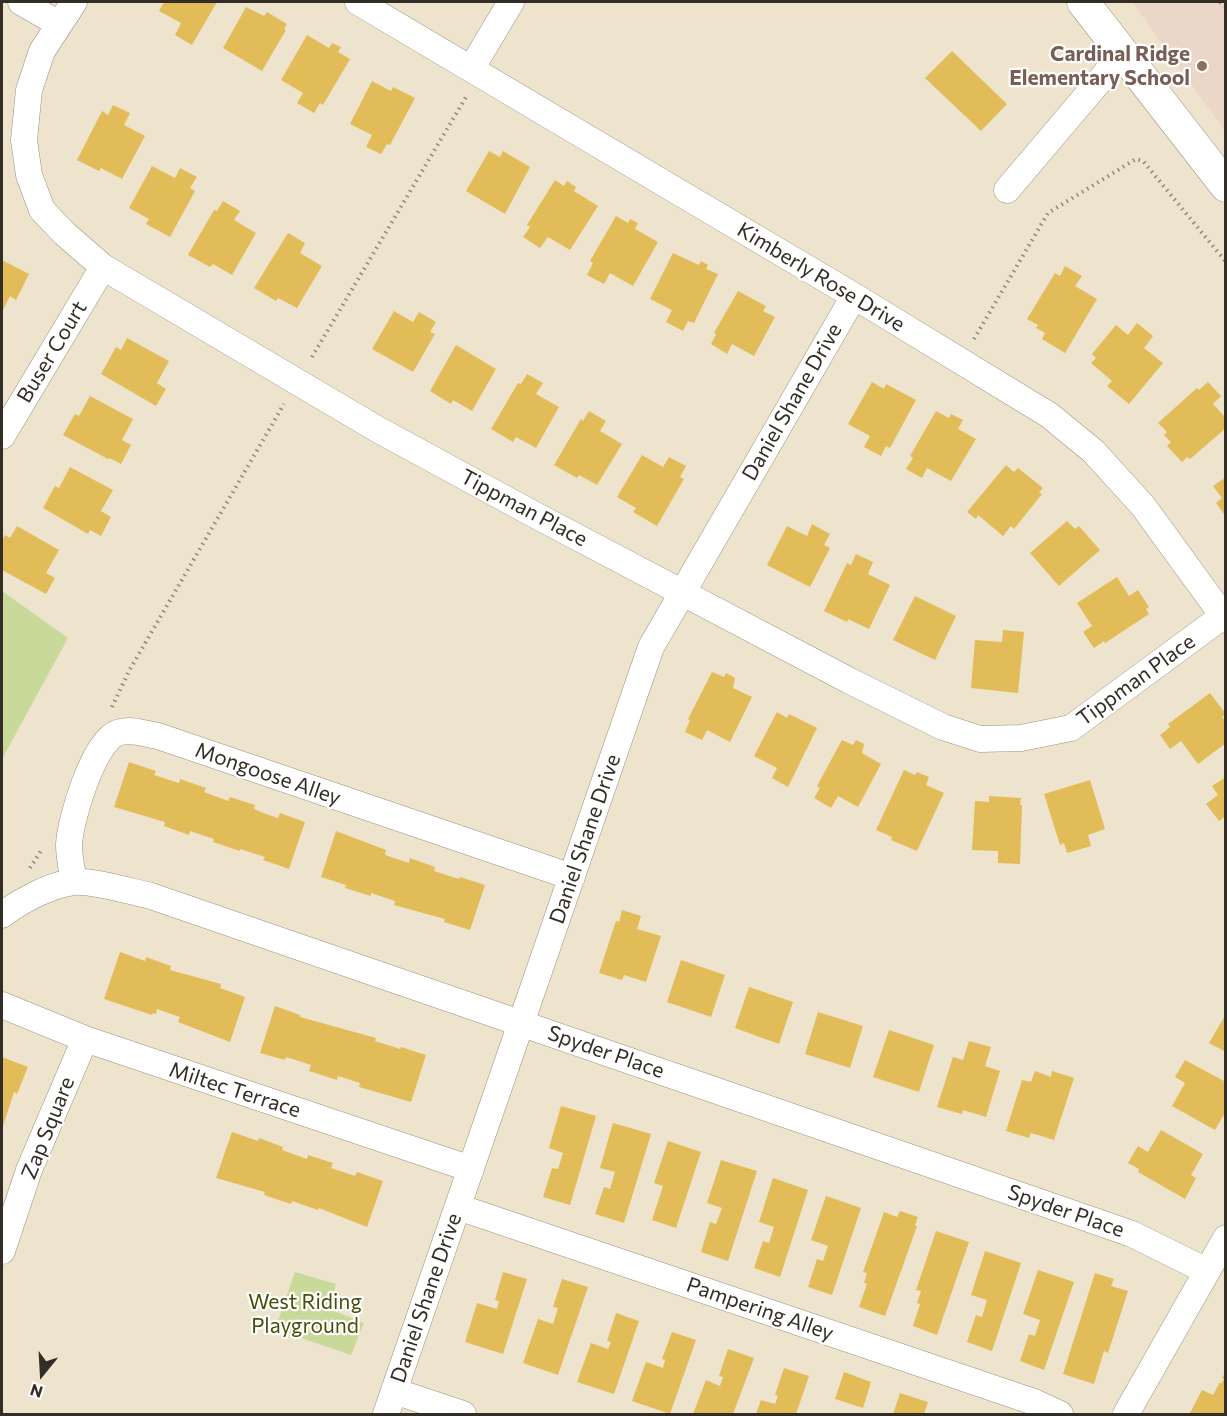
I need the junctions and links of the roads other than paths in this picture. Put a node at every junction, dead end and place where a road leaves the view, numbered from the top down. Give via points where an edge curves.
1 (21, 2) edge
2 (74, 2) edge
3 (358, 2) edge
4 (511, 2) edge
5 (1083, 2) edge
6 (59, 24) junction
7 (1123, 53) junction
8 (471, 69) junction
9 (1226, 186) edge
10 (1007, 190) dead end
11 (103, 267) junction
12 (854, 296) junction
13 (2, 436) edge
14 (682, 592) junction
15 (1224, 618) edge
16 (572, 877) junction
17 (74, 882) junction
18 (2, 915) edge
19 (2, 1005) edge
20 (522, 1023) junction
21 (85, 1039) junction
22 (471, 1168) junction
23 (458, 1207) junction
24 (1226, 1238) edge
25 (2, 1251) edge
26 (1207, 1271) junction
27 (390, 1403) edge
28 (463, 1414) edge
29 (1060, 1414) edge
30 (1126, 1414) edge

1 - 6 street
2 - 6 street, Tippman Place
3 - 8 street, Kimberly Rose Drive
4 - 8 street
5 - 7 main road
6 - 11 street, Tippman Place via 42,51 29,90 24,140 29,174 42,210
7 - 9 main road
7 - 10 street
8 - 12 street, Kimberly Rose Drive
11 - 13 street, Buser Court
11 - 14 street, Tippman Place via 377,429
12 - 14 street, Daniel Shane Drive
12 - 15 street, Kimberly Rose Drive via 1049,415 1093,451 1143,506
14 - 15 street, Tippman Place via 943,727 980,739 1021,738 1071,728
14 - 16 street, Daniel Shane Drive via 651,647
16 - 17 street, Mongoose Alley via 158,736 128,731 106,742 86,782 71,828 69,847
16 - 20 street, Daniel Shane Drive
17 - 18 street, Spyder Place via 40,893
17 - 20 street, Spyder Place via 151,896
19 - 21 street, Miltec Terrace
20 - 22 street, Daniel Shane Drive
20 - 26 street, Spyder Place via 1132,1234
21 - 22 street, Miltec Terrace
21 - 25 street, Zap Square via 30,1170
22 - 23 street, Daniel Shane Drive
23 - 27 street, Daniel Shane Drive
23 - 29 street, Pampering Alley
24 - 26 street
26 - 30 street
27 - 28 street

